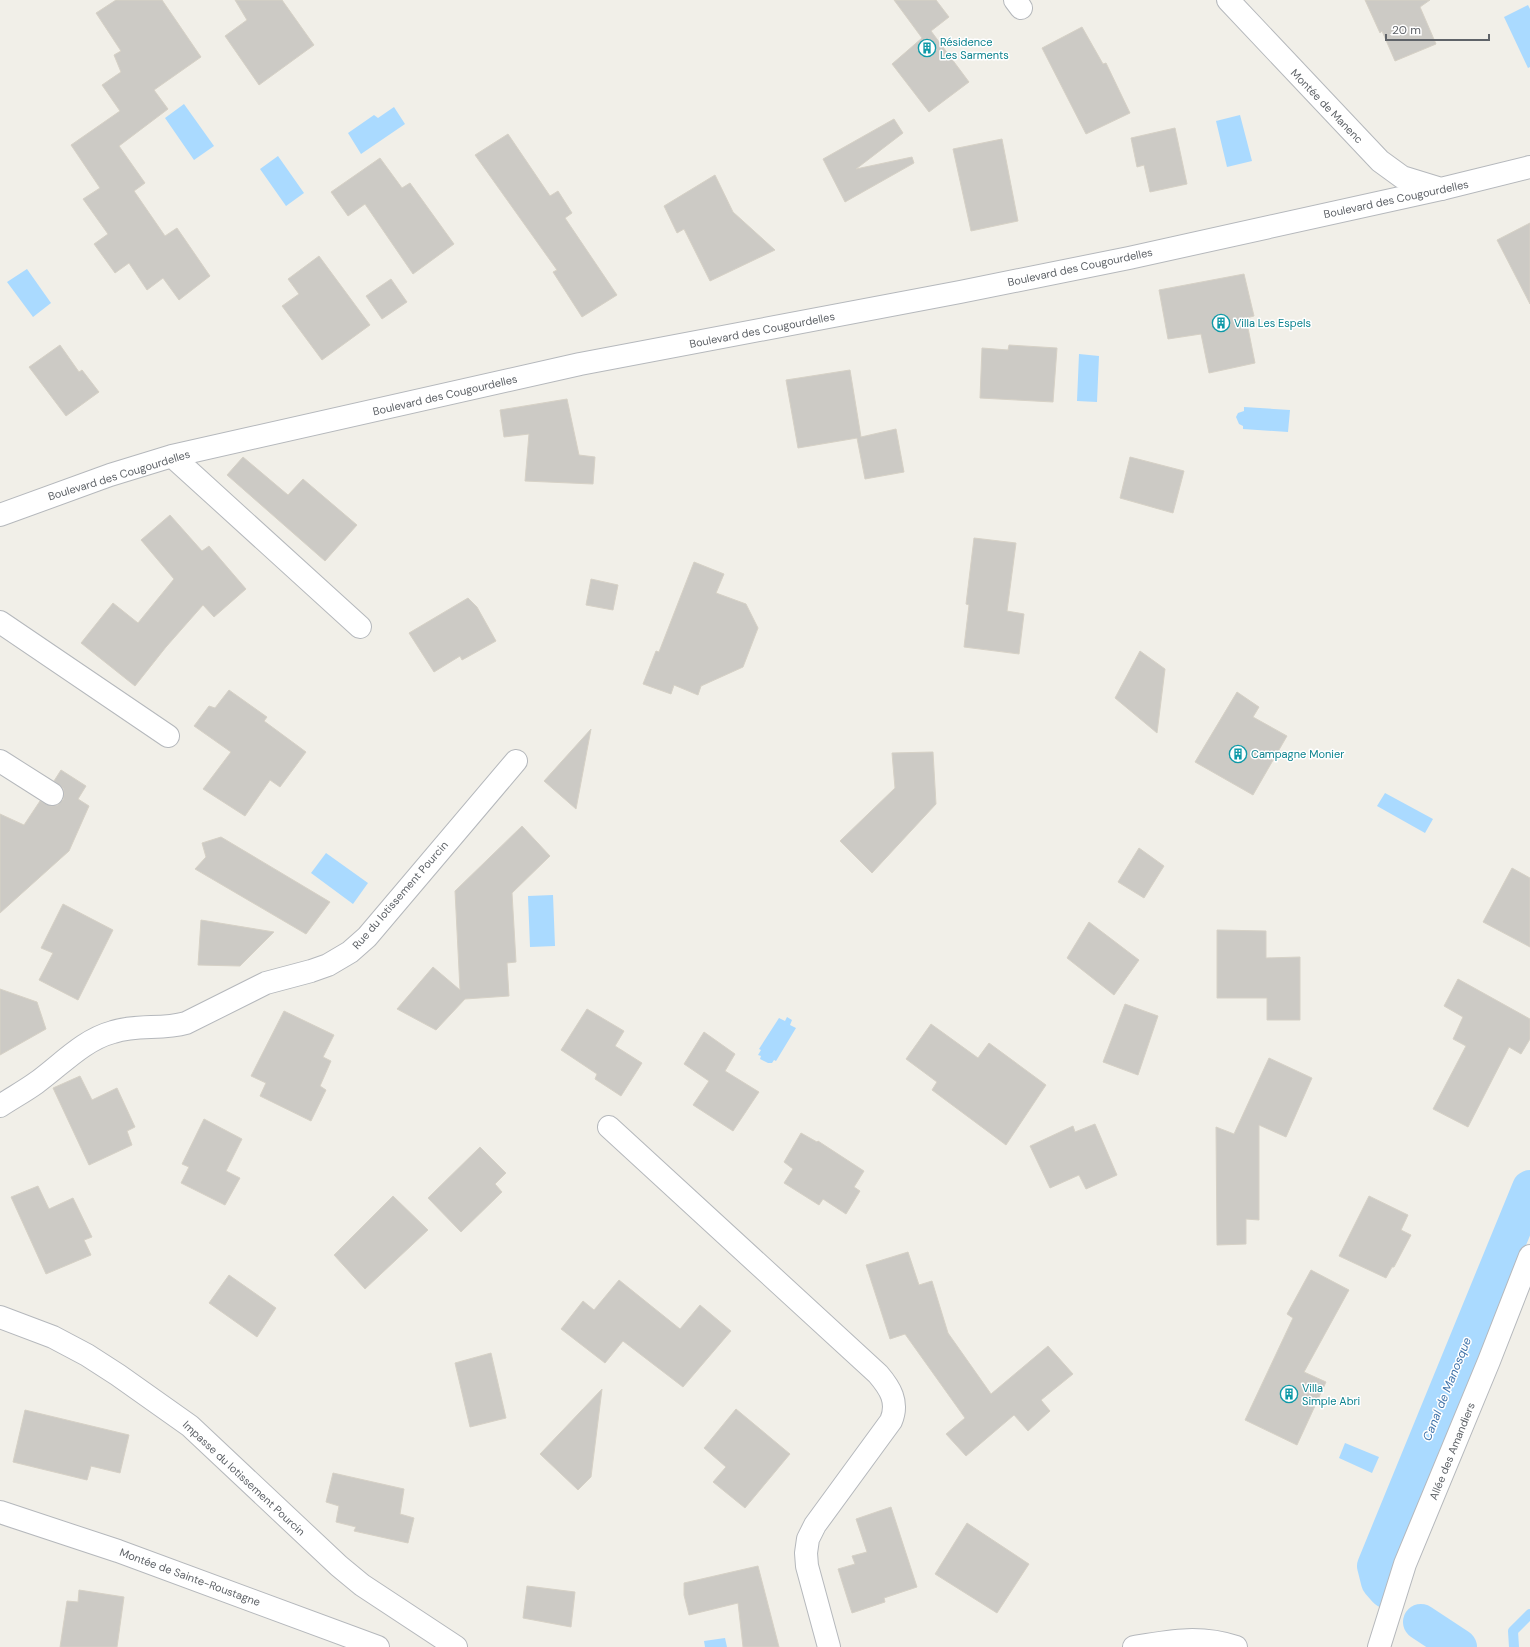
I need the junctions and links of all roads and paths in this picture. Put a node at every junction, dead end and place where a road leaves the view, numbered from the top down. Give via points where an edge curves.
1 (1228, 0) edge
2 (1530, 167) edge
3 (1441, 189) junction
4 (172, 456) junction
5 (0, 515) edge
6 (0, 622) edge
7 (360, 627) dead end
8 (168, 736) dead end
9 (0, 761) edge
10 (516, 761) dead end
11 (52, 794) dead end
12 (0, 1106) edge
13 (609, 1127) dead end
14 (1530, 1256) edge
15 (0, 1317) edge
16 (0, 1512) edge
17 (378, 1647) edge
18 (456, 1647) edge
19 (828, 1647) edge
20 (1134, 1647) edge
21 (1236, 1647) edge
22 (1379, 1647) edge

1 - 3 street, Montée de Manenc via 1380,161 1402,178
2 - 3 street, Boulevard des Cougourdelles
3 - 4 street, Boulevard des Cougourdelles via 1067,270 580,364
4 - 5 street, Boulevard des Cougourdelles via 110,475
4 - 7 street
6 - 8 street
9 - 11 street
10 - 12 street, Rue du lotissement Pourcin via 367,937 340,959 320,969 266,983 174,1027 128,1028 100,1037
13 - 19 street via 878,1374 890,1390 895,1404 894,1413 815,1525 808,1539 807,1566
14 - 22 street, Allée des Amandiers via 1490,1361 1405,1564
15 - 18 street, Impasse du lotissement Pourcin via 53,1337 87,1355 190,1426 339,1566 362,1585
16 - 17 street, Montée de Sainte-Roustagne via 118,1551
20 - 21 street via 1179,1640 1220,1642

